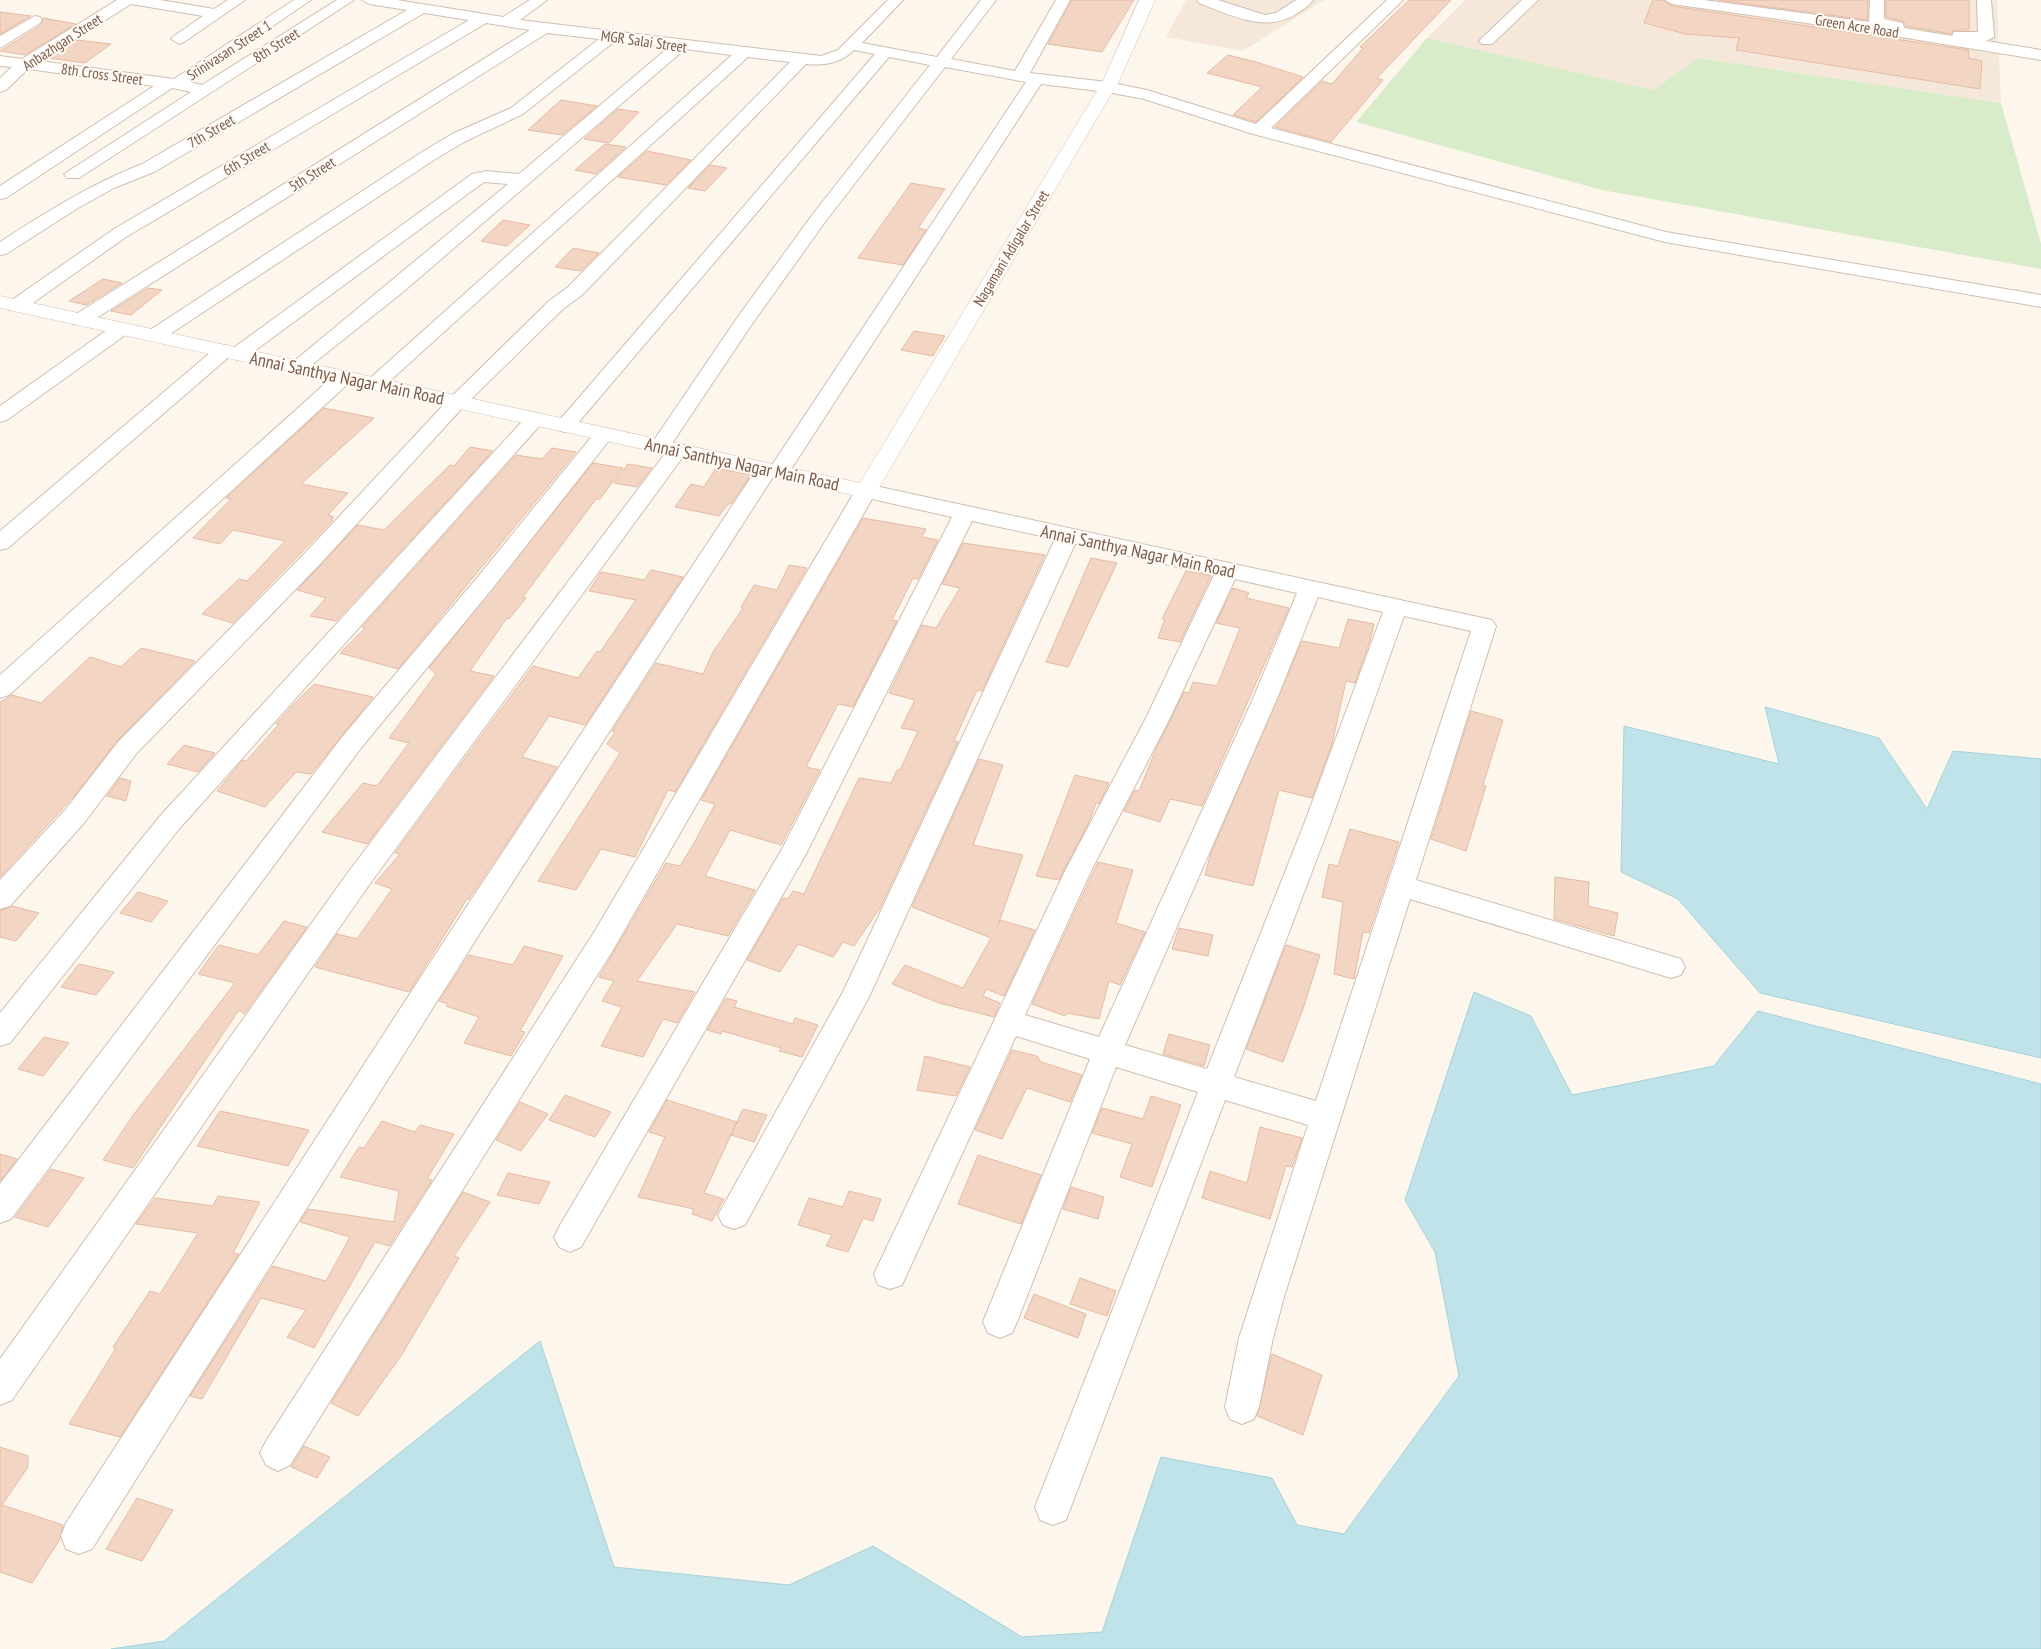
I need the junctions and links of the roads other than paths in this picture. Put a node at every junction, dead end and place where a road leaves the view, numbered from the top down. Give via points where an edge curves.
1 (127, 0) edge
2 (134, 0) edge
3 (238, 0) edge
4 (304, 0) edge
5 (347, 0) edge
6 (369, 0) edge
7 (470, 0) edge
8 (540, 0) edge
9 (896, 0) edge
10 (989, 0) edge
11 (1064, 0) edge
12 (1147, 0) edge
13 (1204, 0) edge
14 (1306, 0) edge
15 (1396, 0) edge
16 (1530, 0) edge
17 (1672, 0) edge
18 (1735, 0) edge
19 (1877, 0) edge
20 (1984, 0) edge
21 (395, 2) edge
22 (1779, 3) edge
23 (420, 9) junction
24 (448, 13) junction
25 (217, 14) junction
26 (482, 19) junction
27 (36, 20) dead end
28 (506, 22) junction
29 (1876, 22) junction
30 (544, 28) junction
31 (612, 36) junction
32 (179, 39) dead end
33 (1487, 41) dead end
34 (0, 43) edge
35 (851, 45) junction
36 (680, 46) junction
37 (744, 52) junction
38 (884, 52) junction
39 (2041, 55) edge
40 (801, 60) junction
41 (0, 61) edge
42 (940, 62) junction
43 (25, 64) junction
44 (1028, 78) junction
45 (173, 83) junction
46 (0, 87) edge
47 (1107, 87) junction
48 (204, 90) junction
49 (1259, 130) junction
50 (73, 174) dead end
51 (522, 180) junction
52 (0, 194) edge
53 (0, 250) edge
54 (2041, 301) edge
55 (7, 307) edge
56 (80, 320) junction
57 (121, 329) junction
58 (154, 336) junction
59 (231, 353) junction
60 (297, 367) junction
61 (344, 377) junction
62 (375, 384) junction
63 (456, 402) junction
64 (0, 416) edge
65 (535, 419) junction
66 (565, 426) junction
67 (604, 434) junction
68 (669, 448) junction
69 (772, 471) junction
70 (866, 491) junction
71 (965, 513) junction
72 (1068, 535) junction
73 (0, 544) edge
74 (1228, 570) junction
75 (1310, 588) junction
76 (1396, 607) junction
77 (0, 689) edge
78 (1402, 886) junction
79 (0, 898) edge
80 (1671, 967) dead end
81 (1008, 1022) junction
82 (0, 1034) edge
83 (1108, 1052) junction
84 (1217, 1085) junction
85 (1325, 1117) junction
86 (0, 1209) edge
87 (734, 1215) dead end
88 (570, 1236) dead end
89 (890, 1274) dead end
90 (1000, 1322) dead end
91 (0, 1388) edge
92 (1242, 1408) dead end
93 (278, 1453) dead end
94 (1053, 1507) dead end
95 (79, 1536) dead end

1 - 43 street, Anbazhgan Street
2 - 25 street
3 - 25 street
4 - 45 street, Srinivasan Street 1
5 - 48 street, 8th Street
6 - 21 street, MGR Salai Street
7 - 24 street
8 - 28 street
9 - 35 street, MGR Salai Street
10 - 42 street
11 - 44 street
12 - 47 street, Nagamani Adigalar Street
13 - 14 street via 1260,19 1282,16
15 - 49 street
16 - 33 street
17 - 39 street, Green Acre Road
18 - 22 street
19 - 29 street
20 - 29 street via 1986,37 1983,39
21 - 23 street, MGR Salai Street
22 - 29 street
23 - 24 street, MGR Salai Street
23 - 53 street, 7th Street via 148,168 116,179 81,198
24 - 26 street, MGR Salai Street
25 - 32 street
26 - 28 street, MGR Salai Street
26 - 55 street, 6th Street via 120,233
27 - 34 street
28 - 30 street, MGR Salai Street
30 - 31 street, MGR Salai Street
30 - 56 street, 5th Street
31 - 36 street, MGR Salai Street
31 - 58 street via 517,111 428,156
35 - 38 street
35 - 40 street, MGR Salai Street via 829,60
36 - 37 street, MGR Salai Street
36 - 51 street
37 - 40 street, MGR Salai Street
37 - 62 street
38 - 42 street
38 - 66 street
40 - 63 street via 575,291 556,305
41 - 43 street, 8th Cross Street
42 - 44 street
42 - 68 street via 813,226 744,322
43 - 45 street, 8th Cross Street
43 - 46 street, Anbazhgan Street
44 - 47 street
44 - 69 street
45 - 48 street, 8th Cross Street
45 - 52 street, Srinivasan Street 1
47 - 49 street via 1147,95
47 - 70 street, Nagamani Adigalar Street
48 - 50 street, 8th Street
49 - 54 street via 1665,238
51 - 59 street via 478,178
51 - 60 street via 396,288
55 - 56 street, Annai Santhya Nagar Main Road
56 - 57 street, Annai Santhya Nagar Main Road
57 - 58 street, Annai Santhya Nagar Main Road
57 - 64 street
58 - 59 street, Annai Santhya Nagar Main Road
59 - 60 street, Annai Santhya Nagar Main Road
59 - 73 street
60 - 61 street, Annai Santhya Nagar Main Road
61 - 62 street, Annai Santhya Nagar Main Road
61 - 77 street
62 - 63 street, Annai Santhya Nagar Main Road
63 - 65 street, Annai Santhya Nagar Main Road
63 - 79 street via 314,557 127,748 74,816
65 - 66 street, Annai Santhya Nagar Main Road
65 - 82 street via 170,822
66 - 67 street, Annai Santhya Nagar Main Road
67 - 68 street, Annai Santhya Nagar Main Road
67 - 86 street via 352,742
68 - 69 street, Annai Santhya Nagar Main Road
68 - 91 street via 359,878
69 - 70 street, Annai Santhya Nagar Main Road
69 - 95 street via 477,914
70 - 71 street, Annai Santhya Nagar Main Road
70 - 93 street via 603,942
71 - 72 street, Annai Santhya Nagar Main Road
71 - 88 street via 793,854
72 - 74 street, Annai Santhya Nagar Main Road
72 - 87 street via 854,997
74 - 75 street, Annai Santhya Nagar Main Road
74 - 81 street via 1158,718 1079,869
75 - 76 street, Annai Santhya Nagar Main Road
75 - 83 street via 1264,701
76 - 78 street, Annai Santhya Nagar Main Road via 1484,626
76 - 84 street
78 - 80 street
78 - 85 street
81 - 83 street
81 - 89 street
83 - 84 street
83 - 90 street
84 - 85 street
84 - 94 street
85 - 92 street via 1256,1338

